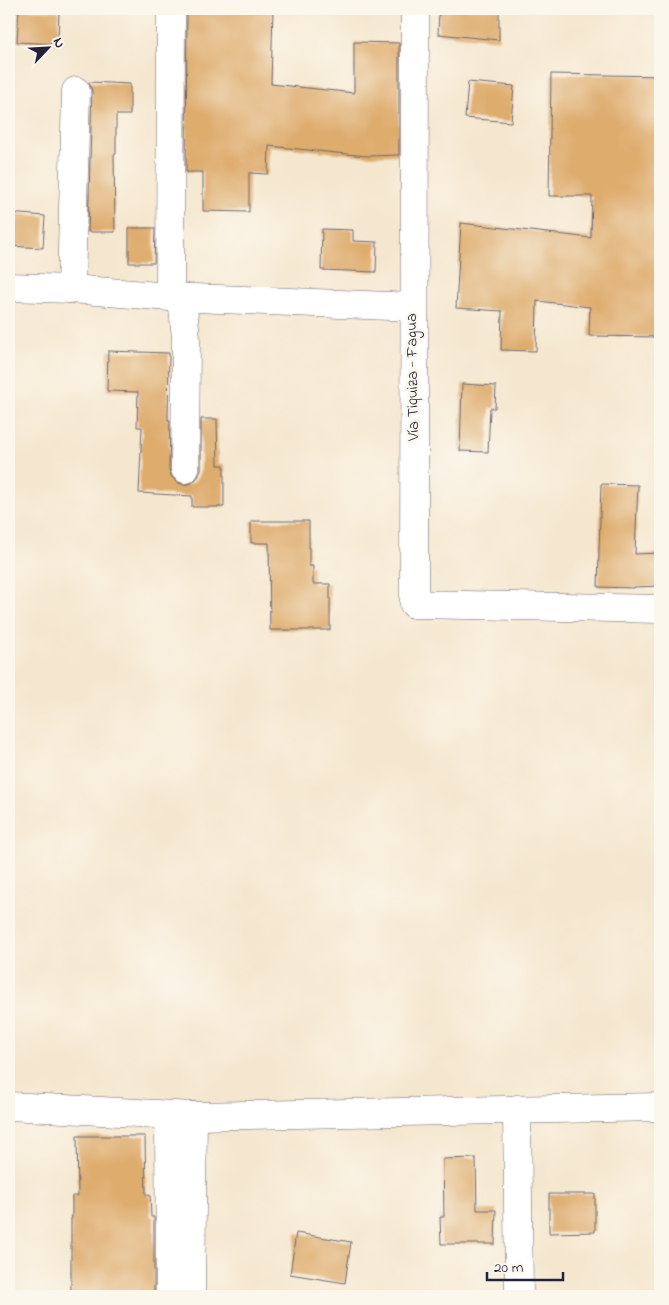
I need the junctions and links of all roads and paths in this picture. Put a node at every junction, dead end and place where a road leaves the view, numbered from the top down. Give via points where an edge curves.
1 (171, 9) edge
2 (415, 9) edge
3 (76, 91) dead end
4 (9, 287) edge
5 (71, 289) junction
6 (176, 297) junction
7 (414, 306) junction
8 (185, 469) dead end
9 (660, 609) edge
10 (9, 1106) edge
11 (660, 1106) edge
12 (517, 1110) junction
13 (181, 1115) junction
14 (170, 1296) edge
15 (192, 1296) edge
16 (519, 1296) edge

1 - 6 street
2 - 7 street
3 - 5 street
4 - 5 street, Vía Tiquiza - Fagua
5 - 6 street, Vía Tiquiza - Fagua
6 - 7 street, Vía Tiquiza - Fagua
6 - 8 street via 186,338
7 - 9 street, Vía Tiquiza - Fagua via 414,604
10 - 13 street
11 - 12 street
12 - 13 street
12 - 16 street
13 - 14 street
13 - 15 street

